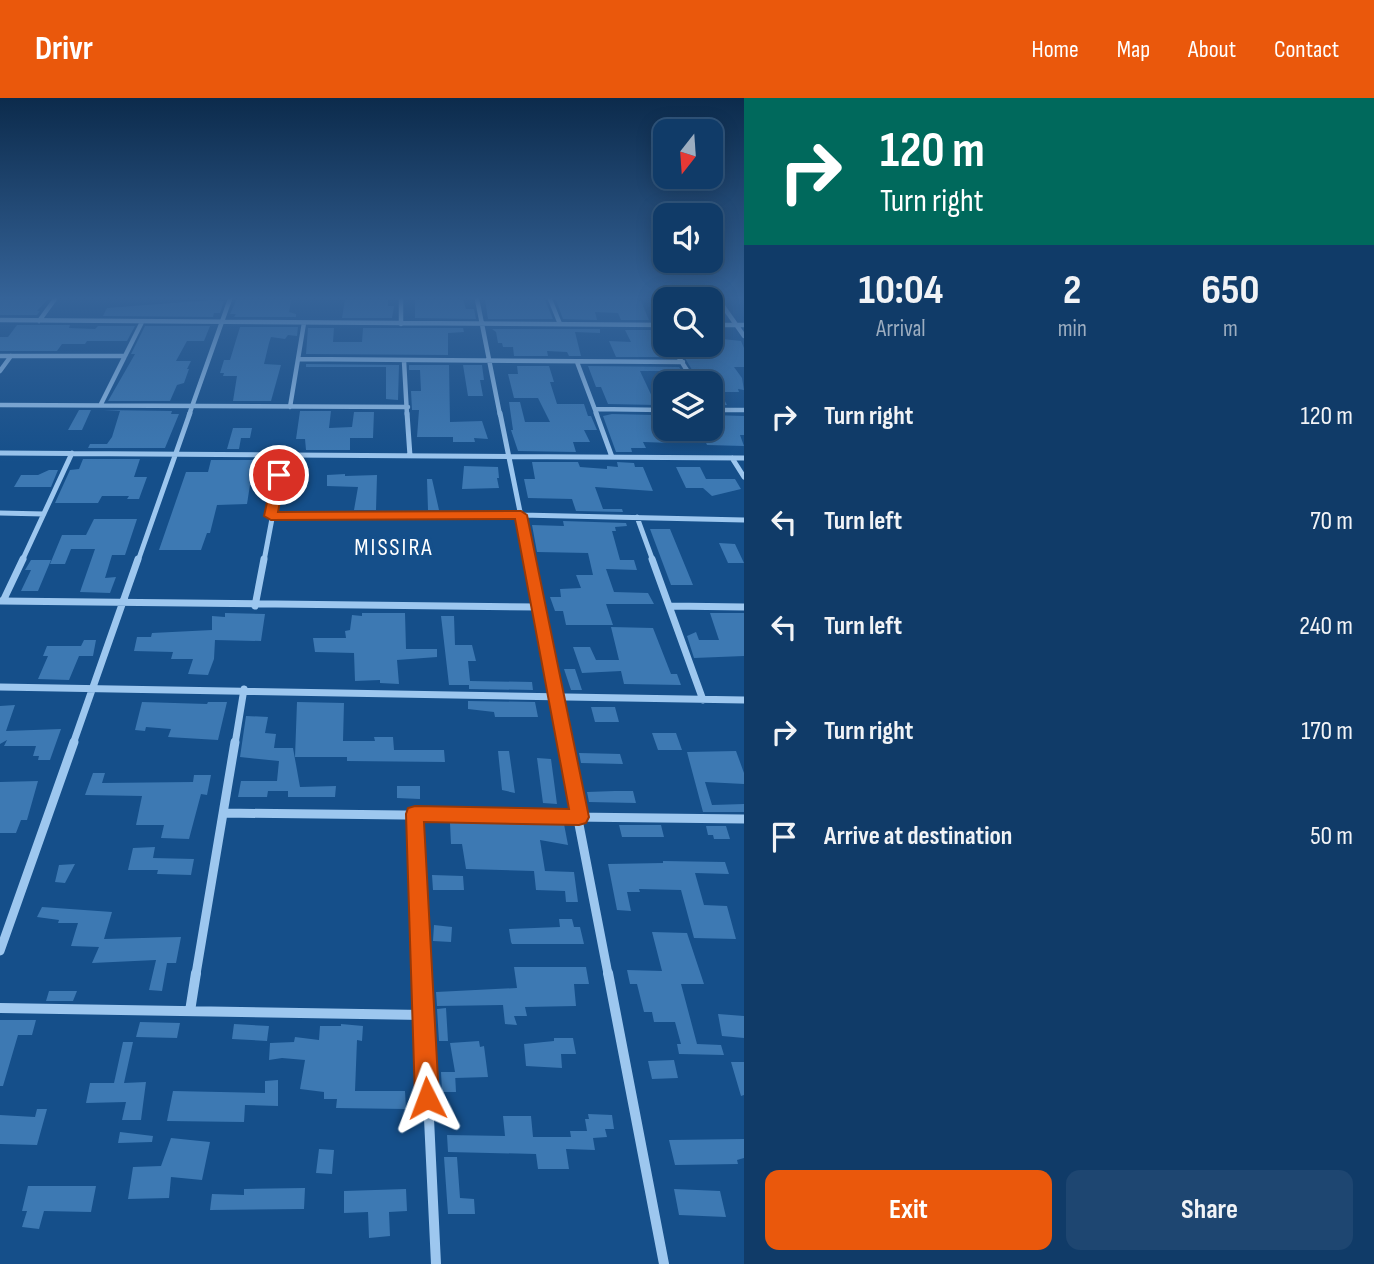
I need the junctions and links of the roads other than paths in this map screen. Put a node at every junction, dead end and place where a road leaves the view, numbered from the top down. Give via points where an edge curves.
1 (211, 353) edge
2 (299, 353) edge
3 (488, 353) edge
4 (0, 356) edge
5 (11, 356) junction
6 (125, 356) joint
7 (679, 357) edge
8 (298, 359) junction
9 (404, 361) junction
10 (490, 362) junction
11 (577, 362) junction
12 (683, 362) junction
13 (0, 371) edge
14 (688, 371) edge
15 (101, 404) junction
16 (192, 404) junction
17 (0, 405) edge
18 (290, 407) junction
19 (408, 407) junction
20 (595, 409) junction
21 (653, 410) edge
22 (723, 410) edge
23 (744, 410) edge
24 (0, 453) edge
25 (72, 453) junction
26 (175, 454) junction
27 (284, 455) junction
28 (410, 456) junction
29 (509, 457) junction
30 (611, 457) junction
31 (732, 458) junction
32 (744, 458) edge
33 (744, 477) edge
34 (0, 513) edge
35 (44, 514) junction
36 (521, 515) junction
37 (271, 516) junction
38 (637, 517) junction
39 (744, 520) edge
40 (1, 601) edge
41 (122, 604) junction
42 (255, 606) junction
43 (670, 606) junction
44 (539, 607) junction
45 (744, 607) edge
46 (0, 687) edge
47 (93, 688) junction
48 (244, 689) junction
49 (555, 699) junction
50 (703, 700) junction
51 (744, 700) edge
52 (223, 813) junction
53 (415, 814) junction
54 (579, 817) junction
55 (744, 819) edge
56 (0, 951) edge
57 (0, 1009) edge
58 (190, 1011) junction
59 (423, 1015) junction
60 (436, 1264) edge
61 (664, 1264) edge

1 - 16 street
2 - 8 street
3 - 10 street
4 - 5 street
5 - 6 street
5 - 13 street
6 - 15 street
7 - 12 street
8 - 9 street
8 - 18 street
9 - 10 street
9 - 19 street
10 - 11 street
10 - 29 street
11 - 12 street
11 - 20 street
12 - 14 street
15 - 16 street
15 - 17 street
16 - 18 street
16 - 26 street
18 - 19 street
19 - 28 street
20 - 21 street
20 - 30 street
22 - 23 street
24 - 25 street
25 - 26 street
25 - 35 street
26 - 27 street
26 - 41 street
27 - 28 street
27 - 37 street
28 - 29 street
29 - 30 street
29 - 36 street
30 - 31 street
31 - 32 street
31 - 33 street
34 - 35 street
35 - 40 street
36 - 37 street
36 - 38 street
36 - 44 street
37 - 42 street
38 - 39 street
38 - 43 street
40 - 41 street
41 - 42 street
41 - 47 street
42 - 44 street
43 - 45 street
43 - 50 street
44 - 49 street
46 - 47 street
47 - 48 street
47 - 56 street
48 - 49 street
48 - 52 street
49 - 50 street
49 - 54 street
50 - 51 street
52 - 53 street
52 - 58 street
53 - 54 street
53 - 59 street
54 - 55 street
54 - 61 street
57 - 58 street
58 - 59 street
59 - 60 street

